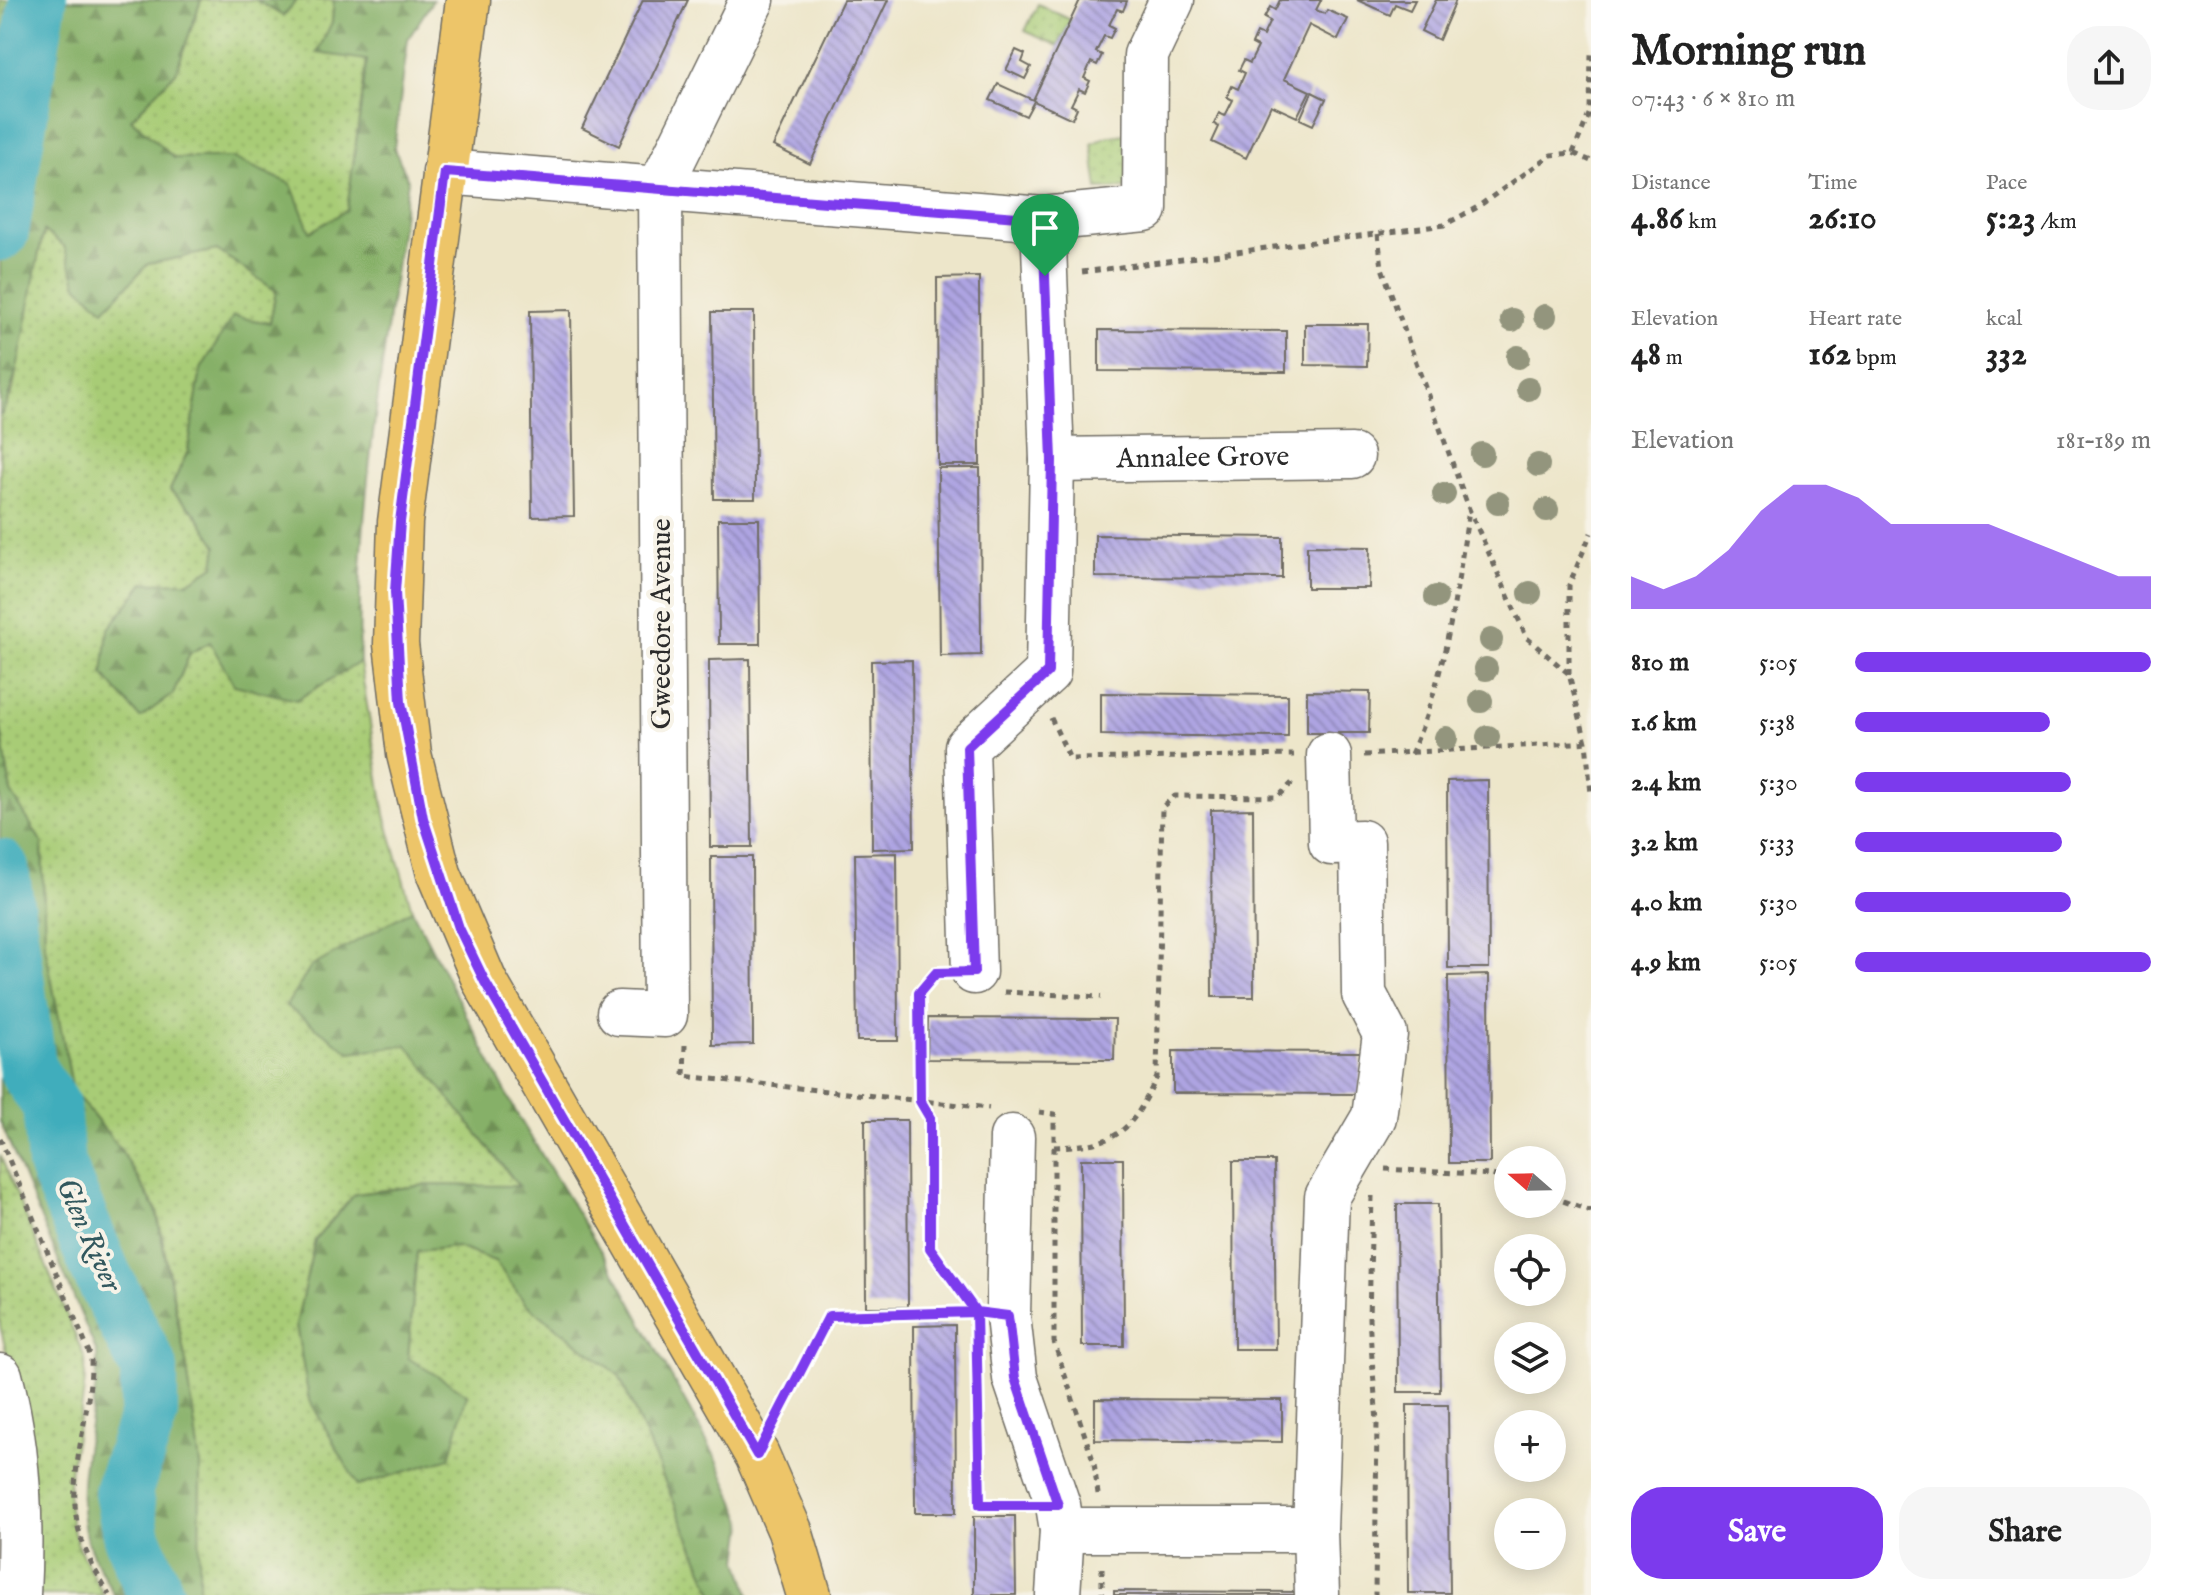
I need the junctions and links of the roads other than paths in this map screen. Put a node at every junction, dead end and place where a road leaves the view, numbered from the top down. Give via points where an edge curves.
1 (468, 0) edge
2 (752, 0) edge
3 (1172, 0) edge
4 (445, 172) junction
5 (660, 187) junction
6 (1043, 219) junction
7 (1352, 456) dead end
8 (1052, 460) junction
9 (1329, 755) dead end
10 (974, 972) road end
11 (619, 1013) dead end
12 (1013, 1119) road end
13 (0, 1376) edge
14 (1074, 1522) junction
15 (1315, 1530) junction
16 (18, 1595) edge
17 (809, 1595) edge
18 (1058, 1595) edge
19 (1317, 1595) edge

1 - 4 main road
2 - 5 street
3 - 6 street via 1146,55 1145,209
4 - 5 street
4 - 17 main road via 401,507 395,592 401,702 423,818 459,928 485,982 757,1455 790,1531
5 - 6 street
5 - 11 street, Gweedore Avenue via 665,1015
6 - 8 street
7 - 8 street, Annalee Grove
8 - 10 street via 1048,672 967,747
9 - 15 street via 1331,843 1362,842 1364,994 1385,1034 1372,1164 1327,1197
12 - 14 street via 1008,1316 1015,1378
13 - 16 street via 17,1470
14 - 15 street
14 - 18 street
15 - 19 street

